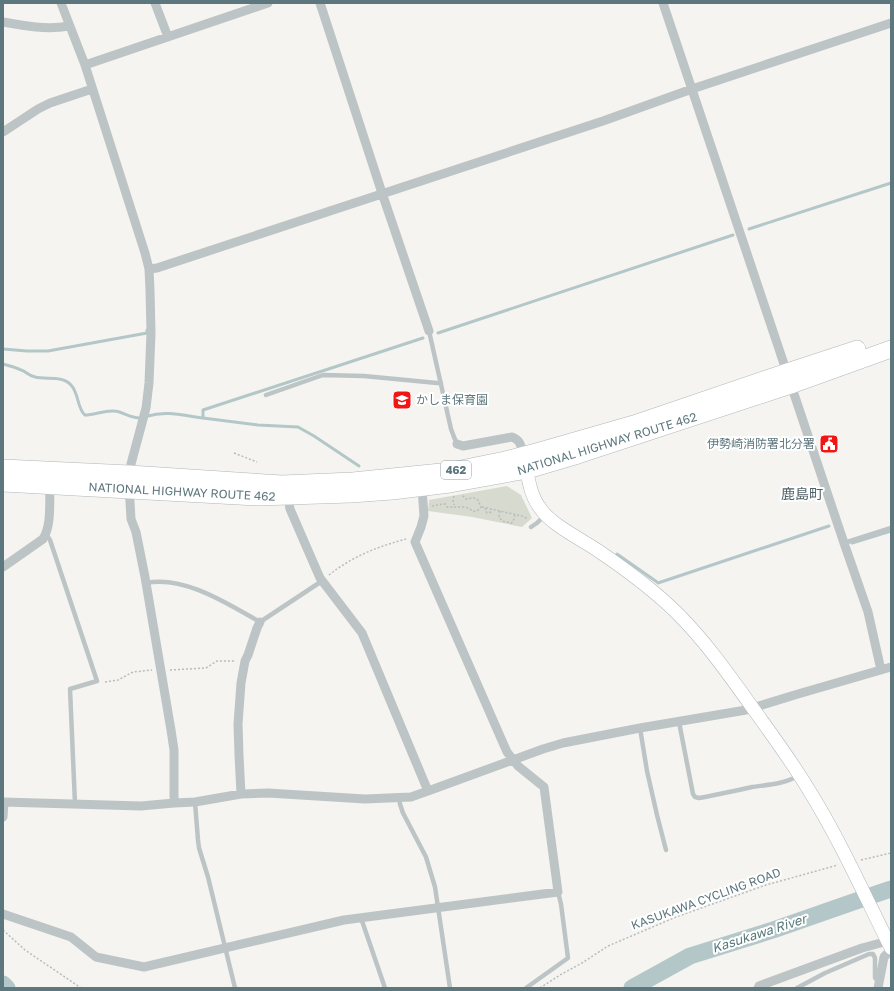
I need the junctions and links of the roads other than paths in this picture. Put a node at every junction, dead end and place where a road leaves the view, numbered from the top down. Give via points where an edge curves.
1 (61, 3) edge
2 (155, 3) edge
3 (268, 3) edge
4 (320, 3) edge
5 (663, 3) edge
6 (3, 22) edge
7 (891, 23) edge
8 (69, 26) junction
9 (168, 37) junction
10 (85, 65) junction
11 (92, 89) junction
12 (692, 89) junction
13 (3, 132) edge
14 (382, 193) junction
15 (149, 269) junction
16 (430, 332) joint
17 (891, 339) edge
18 (891, 350) edge
19 (789, 378) junction
20 (441, 383) junction
21 (266, 395) dead end
22 (457, 444) joint
23 (525, 463) junction
24 (3, 468) edge
25 (130, 482) junction
26 (3, 483) edge
27 (50, 486) junction
28 (427, 495) junction
29 (289, 496) junction
30 (545, 515) junction
31 (532, 527) dead end
32 (891, 528) edge
33 (46, 534) junction
34 (844, 543) junction
35 (3, 567) edge
36 (322, 581) junction
37 (146, 583) junction
38 (260, 622) junction
39 (891, 667) edge
40 (881, 670) junction
41 (753, 709) junction
42 (679, 722) junction
43 (640, 728) junction
44 (512, 760) junction
45 (799, 774) junction
46 (428, 791) junction
47 (241, 794) junction
48 (399, 797) junction
49 (4, 802) edge
50 (174, 802) junction
51 (195, 802) junction
52 (75, 805) junction
53 (3, 817) edge
54 (666, 850) dead end
55 (558, 892) junction
56 (437, 908) junction
57 (3, 914) edge
58 (361, 918) junction
59 (889, 945) edge
60 (225, 948) junction
61 (879, 985) edge
62 (757, 987) edge
63 (235, 988) edge
64 (385, 988) edge
65 (450, 988) edge
66 (526, 988) edge
67 (798, 988) edge

1 - 8 street
2 - 9 street
3 - 9 street
4 - 14 street
5 - 12 street
6 - 8 street via 33,27
7 - 12 street
8 - 10 street
9 - 10 street
10 - 11 street
11 - 13 street via 50,103
11 - 15 street
12 - 14 street via 603,121
12 - 19 street
14 - 15 street
14 - 16 street
15 - 25 street via 151,333 148,399 134,452
16 - 20 lane
17 - 19 highway, NATIONAL HIGHWAY ROUTE 462 / 462
18 - 19 highway, NATIONAL HIGHWAY ROUTE 462 / 462
19 - 23 highway, NATIONAL HIGHWAY ROUTE 462 / 462 via 578,455
19 - 34 street
20 - 21 lane via 323,375
20 - 22 lane via 452,433
22 - 23 street via 463,446 517,438
23 - 25 highway, NATIONAL HIGHWAY ROUTE 462 / 462 via 353,481 282,484
23 - 28 highway, NATIONAL HIGHWAY ROUTE 462 / 462 via 450,484
23 - 30 street via 532,494
24 - 25 highway, NATIONAL HIGHWAY ROUTE 462 / 462
25 - 27 highway, NATIONAL HIGHWAY ROUTE 462 / 462
25 - 29 highway, NATIONAL HIGHWAY ROUTE 462 / 462 via 258,497
25 - 37 street via 131,519
26 - 27 highway, NATIONAL HIGHWAY ROUTE 462 / 462
27 - 33 street
28 - 29 highway, NATIONAL HIGHWAY ROUTE 462 / 462
28 - 44 street via 424,516 415,542
29 - 36 street via 290,509
30 - 31 lane
30 - 41 street via 624,568 665,601 697,634
32 - 34 lane
33 - 35 street via 43,539
33 - 52 lane via 97,681 70,689
34 - 40 street via 868,612
36 - 38 lane
36 - 46 street via 362,633
37 - 38 lane via 155,581 197,589
37 - 50 street via 174,750
38 - 47 street via 245,661 241,683 238,724
39 - 40 street
40 - 41 street
41 - 42 street
41 - 45 street
42 - 43 street
42 - 45 lane via 695,797 764,786 790,780
43 - 44 street via 563,744
43 - 54 lane via 647,771
44 - 46 street
44 - 55 street via 544,787
45 - 59 street via 851,863
46 - 48 street via 411,797
47 - 48 street via 268,793 365,799
47 - 51 street
48 - 56 lane via 403,813 426,857 435,887
49 - 52 street
49 - 53 street
50 - 51 street
50 - 52 street via 141,806
51 - 60 lane via 199,844
55 - 56 street
55 - 66 lane via 568,958
56 - 58 street
56 - 65 lane
57 - 60 street via 71,937 96,957 144,967
58 - 60 street
58 - 64 lane
59 - 61 street
59 - 62 street via 862,948
60 - 63 lane
61 - 67 lane via 875,978 875,958 873,954 869,954

